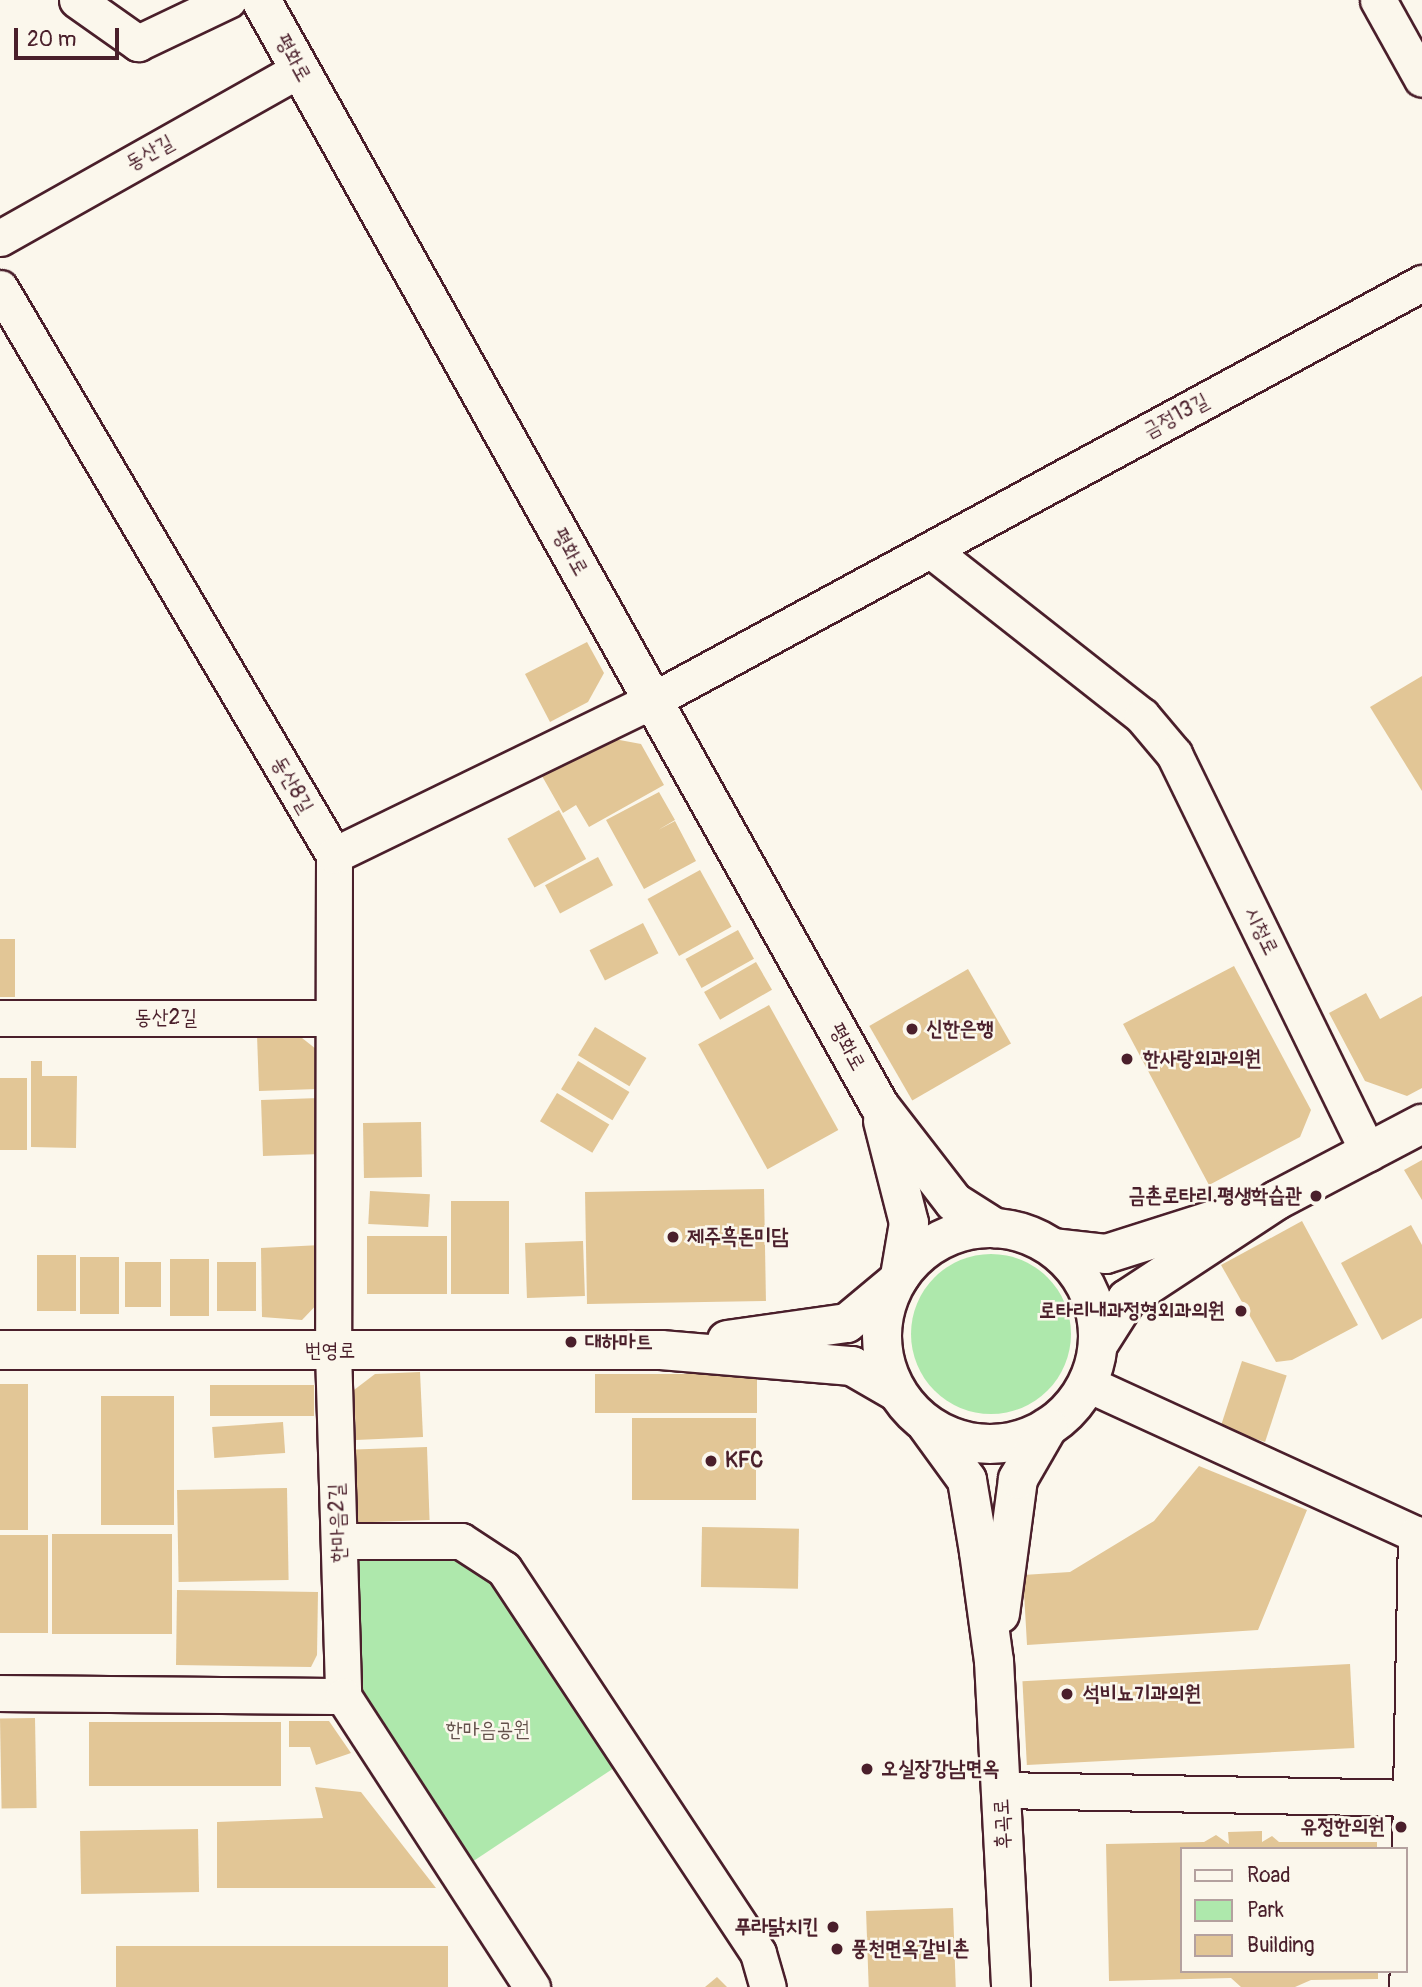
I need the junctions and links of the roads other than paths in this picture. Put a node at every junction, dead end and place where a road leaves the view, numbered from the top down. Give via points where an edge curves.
1 (77, 0) edge
2 (228, 0) edge
3 (261, 0) edge
4 (1378, 0) edge
5 (300, 69) junction
6 (1422, 79) edge
7 (0, 238) edge
8 (1422, 283) edge
9 (0, 288) edge
10 (931, 550) junction
11 (653, 699) junction
12 (334, 855) junction
13 (0, 1018) edge
14 (331, 1018) junction
15 (880, 1105) junction
16 (1422, 1124) edge
17 (1369, 1153) junction
18 (1277, 1200) junction
19 (995, 1228) junction
20 (1054, 1248) junction
21 (897, 1280) junction
22 (1099, 1343) junction
23 (0, 1350) edge
24 (661, 1350) junction
25 (333, 1351) junction
26 (1088, 1384) junction
27 (897, 1392) junction
28 (927, 1424) junction
29 (1048, 1427) junction
30 (1419, 1532) edge
31 (339, 1541) junction
32 (994, 1661) junction
33 (0, 1693) edge
34 (344, 1696) junction
35 (1001, 1790) junction
36 (1416, 1798) edge
37 (532, 1987) edge
38 (768, 1987) edge
39 (1011, 1987) edge
40 (1408, 1987) edge

1 - 2 street via 138,43
3 - 5 street, 평화로
4 - 6 street
5 - 7 street, 동산길
5 - 11 street, 평화로
8 - 10 street, 금정13길
9 - 12 street, 동산8길
10 - 11 street, 금정13길
10 - 17 street, 시청로 via 1142,716 1174,754
11 - 12 street, 금정13길
11 - 15 street, 평화로
12 - 14 street
13 - 14 street, 동산2길
14 - 25 street
15 - 19 street via 954,1202
15 - 21 street via 909,1223
16 - 17 street
17 - 18 street
18 - 20 street via 1106,1254
18 - 22 street via 1127,1298
19 - 20 street via 1026,1233
19 - 21 street via 967,1230 941,1239 918,1255
20 - 22 street via 1088,1289 1097,1315
21 - 24 street via 847,1322
21 - 27 street via 886,1304 882,1349
22 - 26 street
23 - 25 street, 번영로
24 - 25 street, 번영로
24 - 27 street via 852,1366
25 - 31 street, 한마음2길
26 - 29 street via 1071,1408
26 - 30 street
27 - 28 street
28 - 29 street via 956,1439 987,1444 1019,1440
28 - 32 street via 967,1480
29 - 32 street via 1018,1479
30 - 36 street
31 - 34 street, 한마음2길
31 - 38 street via 461,1541 505,1569 758,1953
32 - 35 street, 후곡로
33 - 34 street
34 - 37 street
35 - 36 street
35 - 39 street, 후곡로
36 - 40 street

